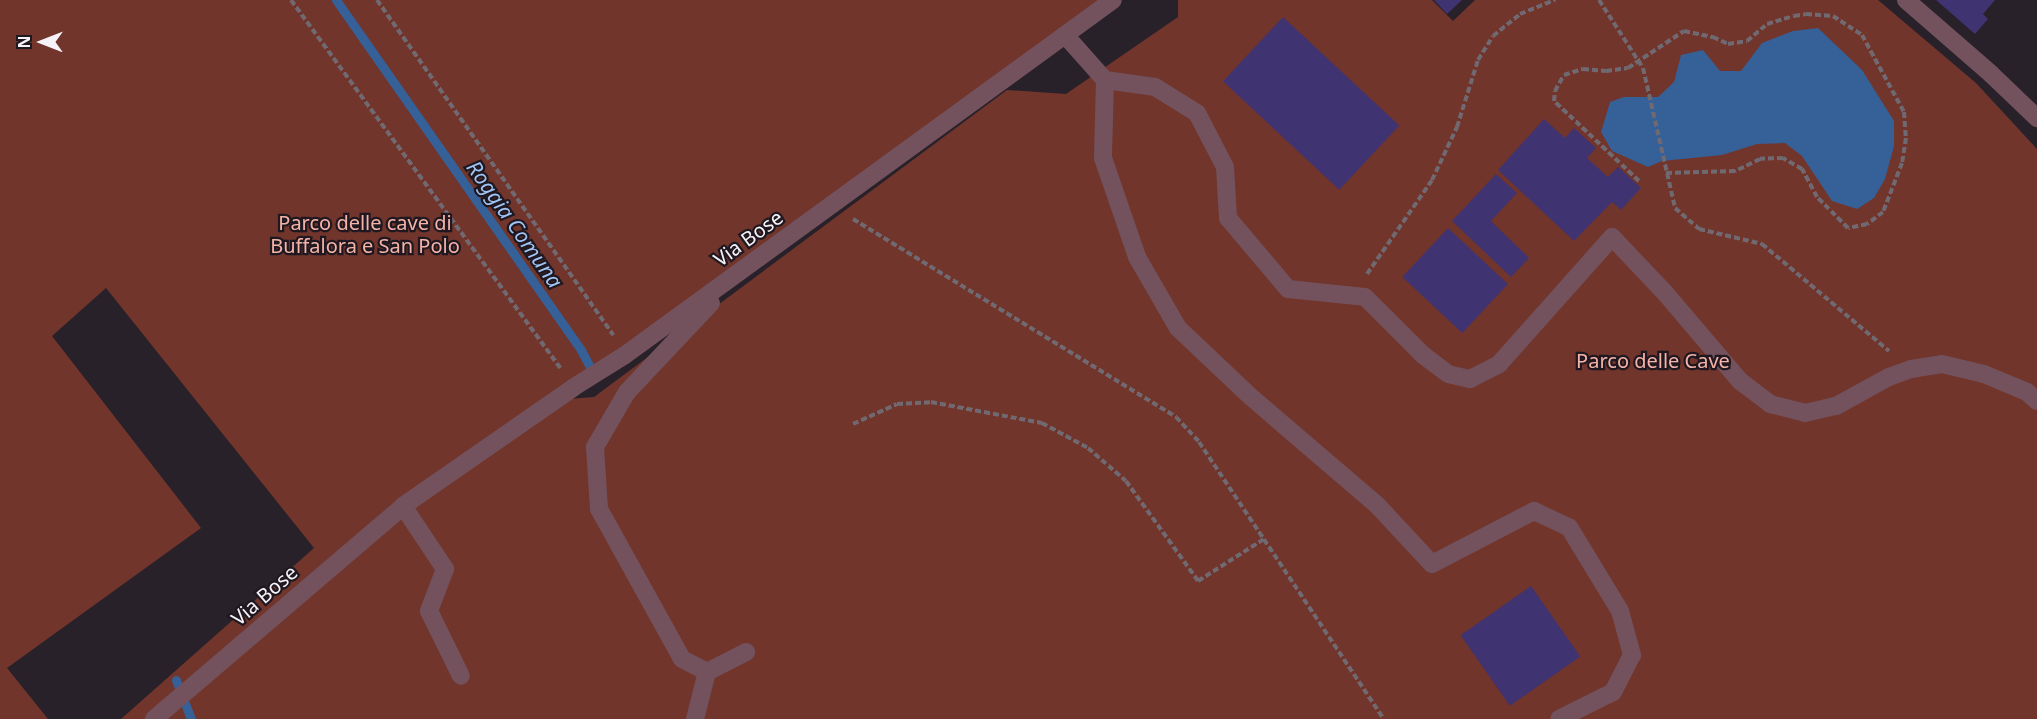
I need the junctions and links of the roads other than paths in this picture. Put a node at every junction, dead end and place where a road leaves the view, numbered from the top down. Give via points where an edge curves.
1 (1113, 0) edge
2 (1906, 0) edge
3 (1065, 36) junction
4 (1105, 81) junction
5 (2037, 118) edge
6 (741, 271) junction
7 (2037, 400) edge
8 (404, 506) junction
9 (746, 652) dead end
10 (707, 672) junction
11 (460, 676) dead end
12 (160, 717) edge
13 (695, 719) edge
14 (1559, 719) edge

1 - 3 street, Via Bose
2 - 5 street
3 - 4 street
3 - 6 street, Via Bose
4 - 7 street via 1155,87 1197,113 1225,167 1228,218 1288,289 1365,297 1423,355 1448,374 1470,379 1499,364 1612,237 1740,381 1770,404 1805,413 1836,406 1888,377 1942,364 1984,374
4 - 14 street via 1103,158 1137,257 1178,328 1378,506 1432,564 1534,511 1569,527 1620,611 1632,655 1613,692
6 - 8 street, Via Bose
6 - 10 street via 627,392 596,447 599,508 682,658
8 - 11 street via 445,569 429,611
8 - 12 street, Via Bose
9 - 10 street
10 - 13 street

